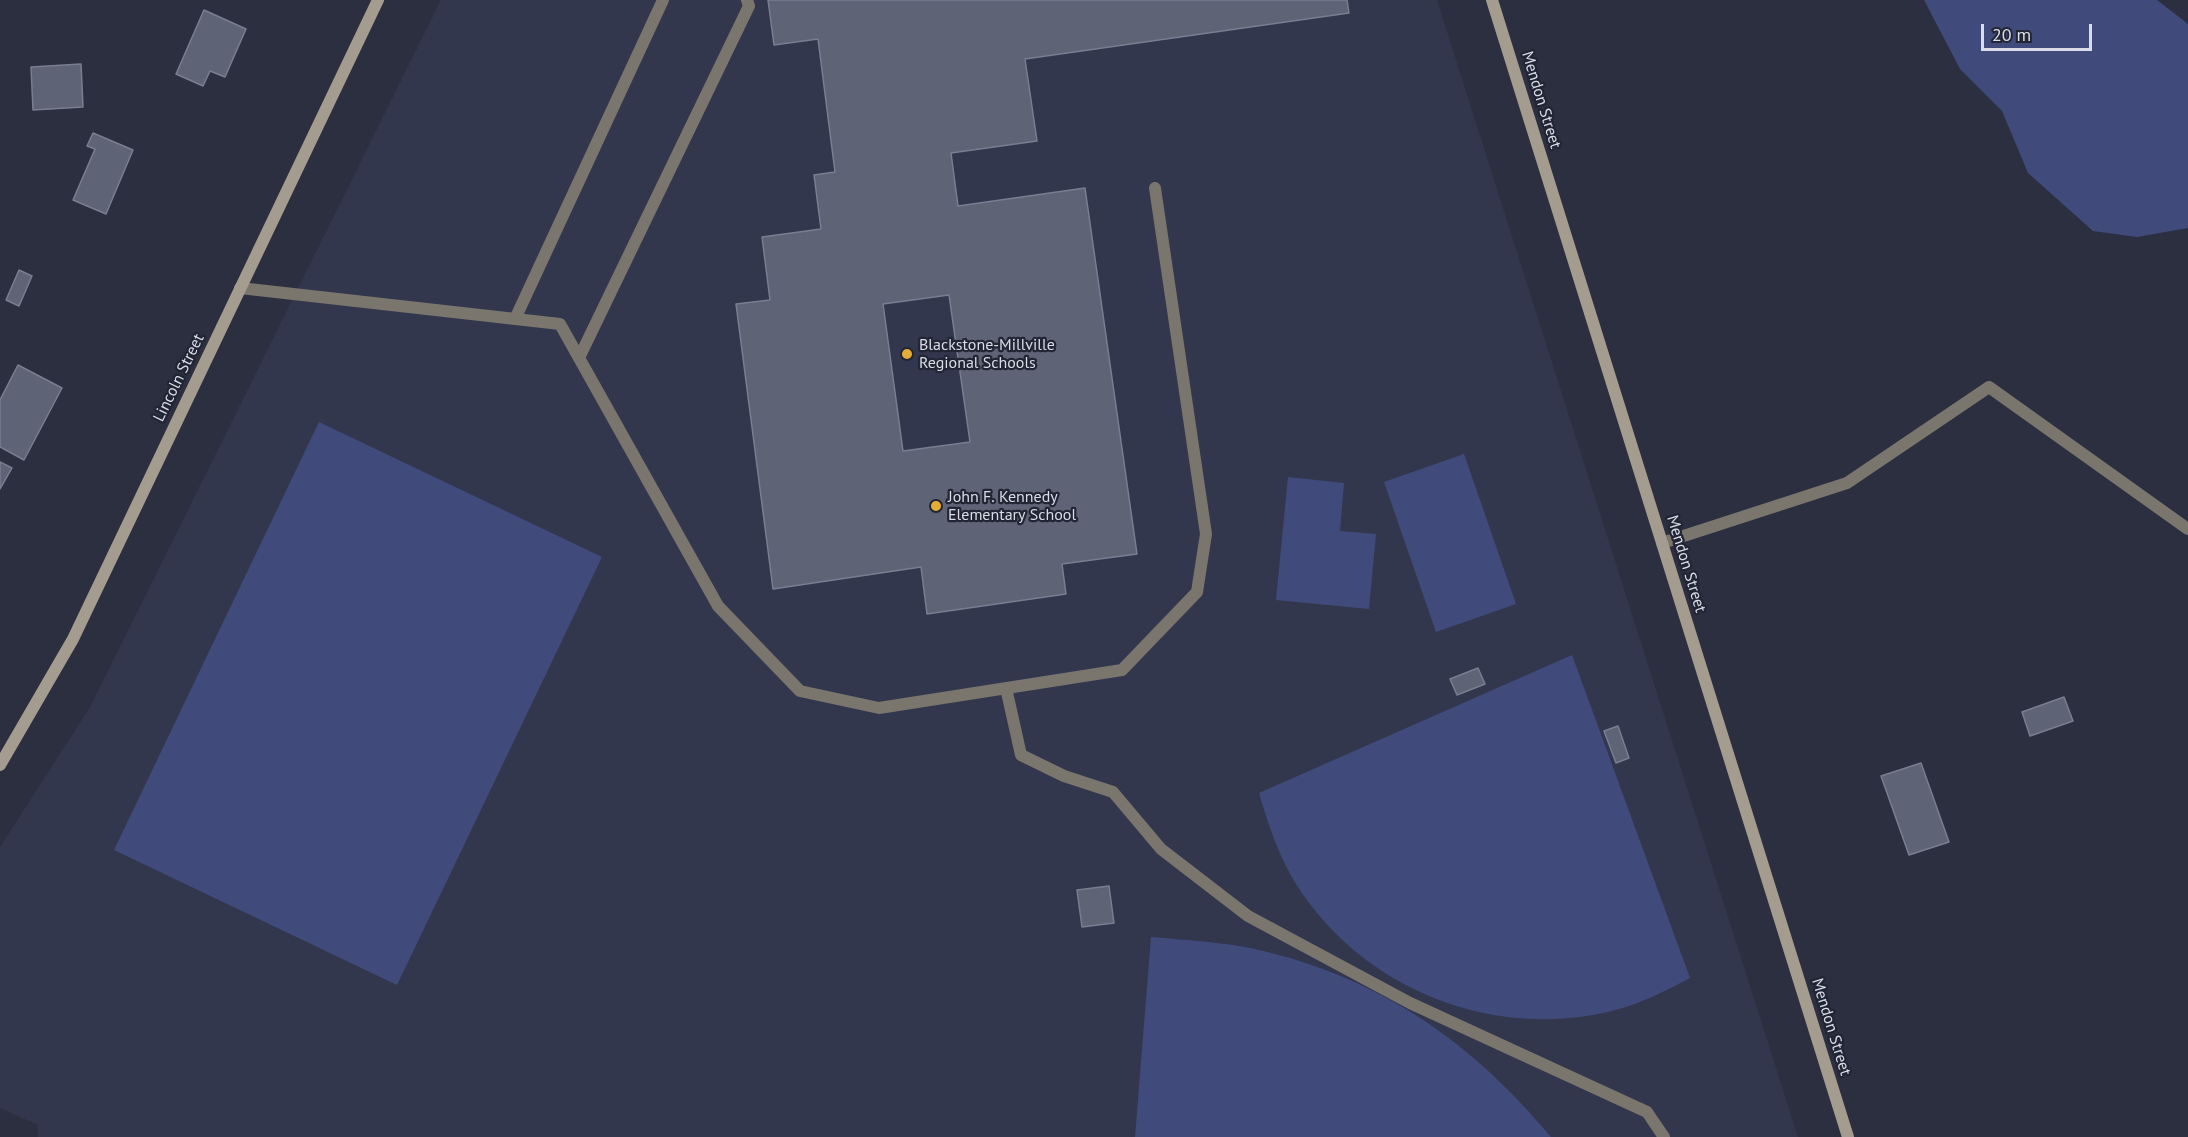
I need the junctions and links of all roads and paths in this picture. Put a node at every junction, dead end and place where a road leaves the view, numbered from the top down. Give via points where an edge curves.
1 (378, 0) edge
2 (663, 0) edge
3 (747, 0) edge
4 (1492, 0) edge
5 (1155, 188) dead end
6 (240, 288) junction
7 (516, 319) junction
8 (579, 358) junction
9 (2188, 529) edge
10 (1662, 543) junction
11 (1006, 688) junction
12 (0, 765) edge
13 (1664, 1137) edge
14 (1848, 1137) edge

1 - 6 street, Lincoln Street
2 - 7 lane
3 - 8 lane via 749,6
4 - 10 street, Mendon Street
5 - 11 lane via 1206,534 1197,592 1122,670
6 - 7 lane
6 - 12 street, Lincoln Street via 73,639
7 - 8 lane via 560,324
8 - 11 lane via 718,606 800,691 879,708
9 - 10 lane via 1989,387 1848,483
10 - 14 street, Mendon Street
11 - 13 lane via 1021,755 1064,776 1113,792 1161,849 1248,916 1410,1003 1647,1113

